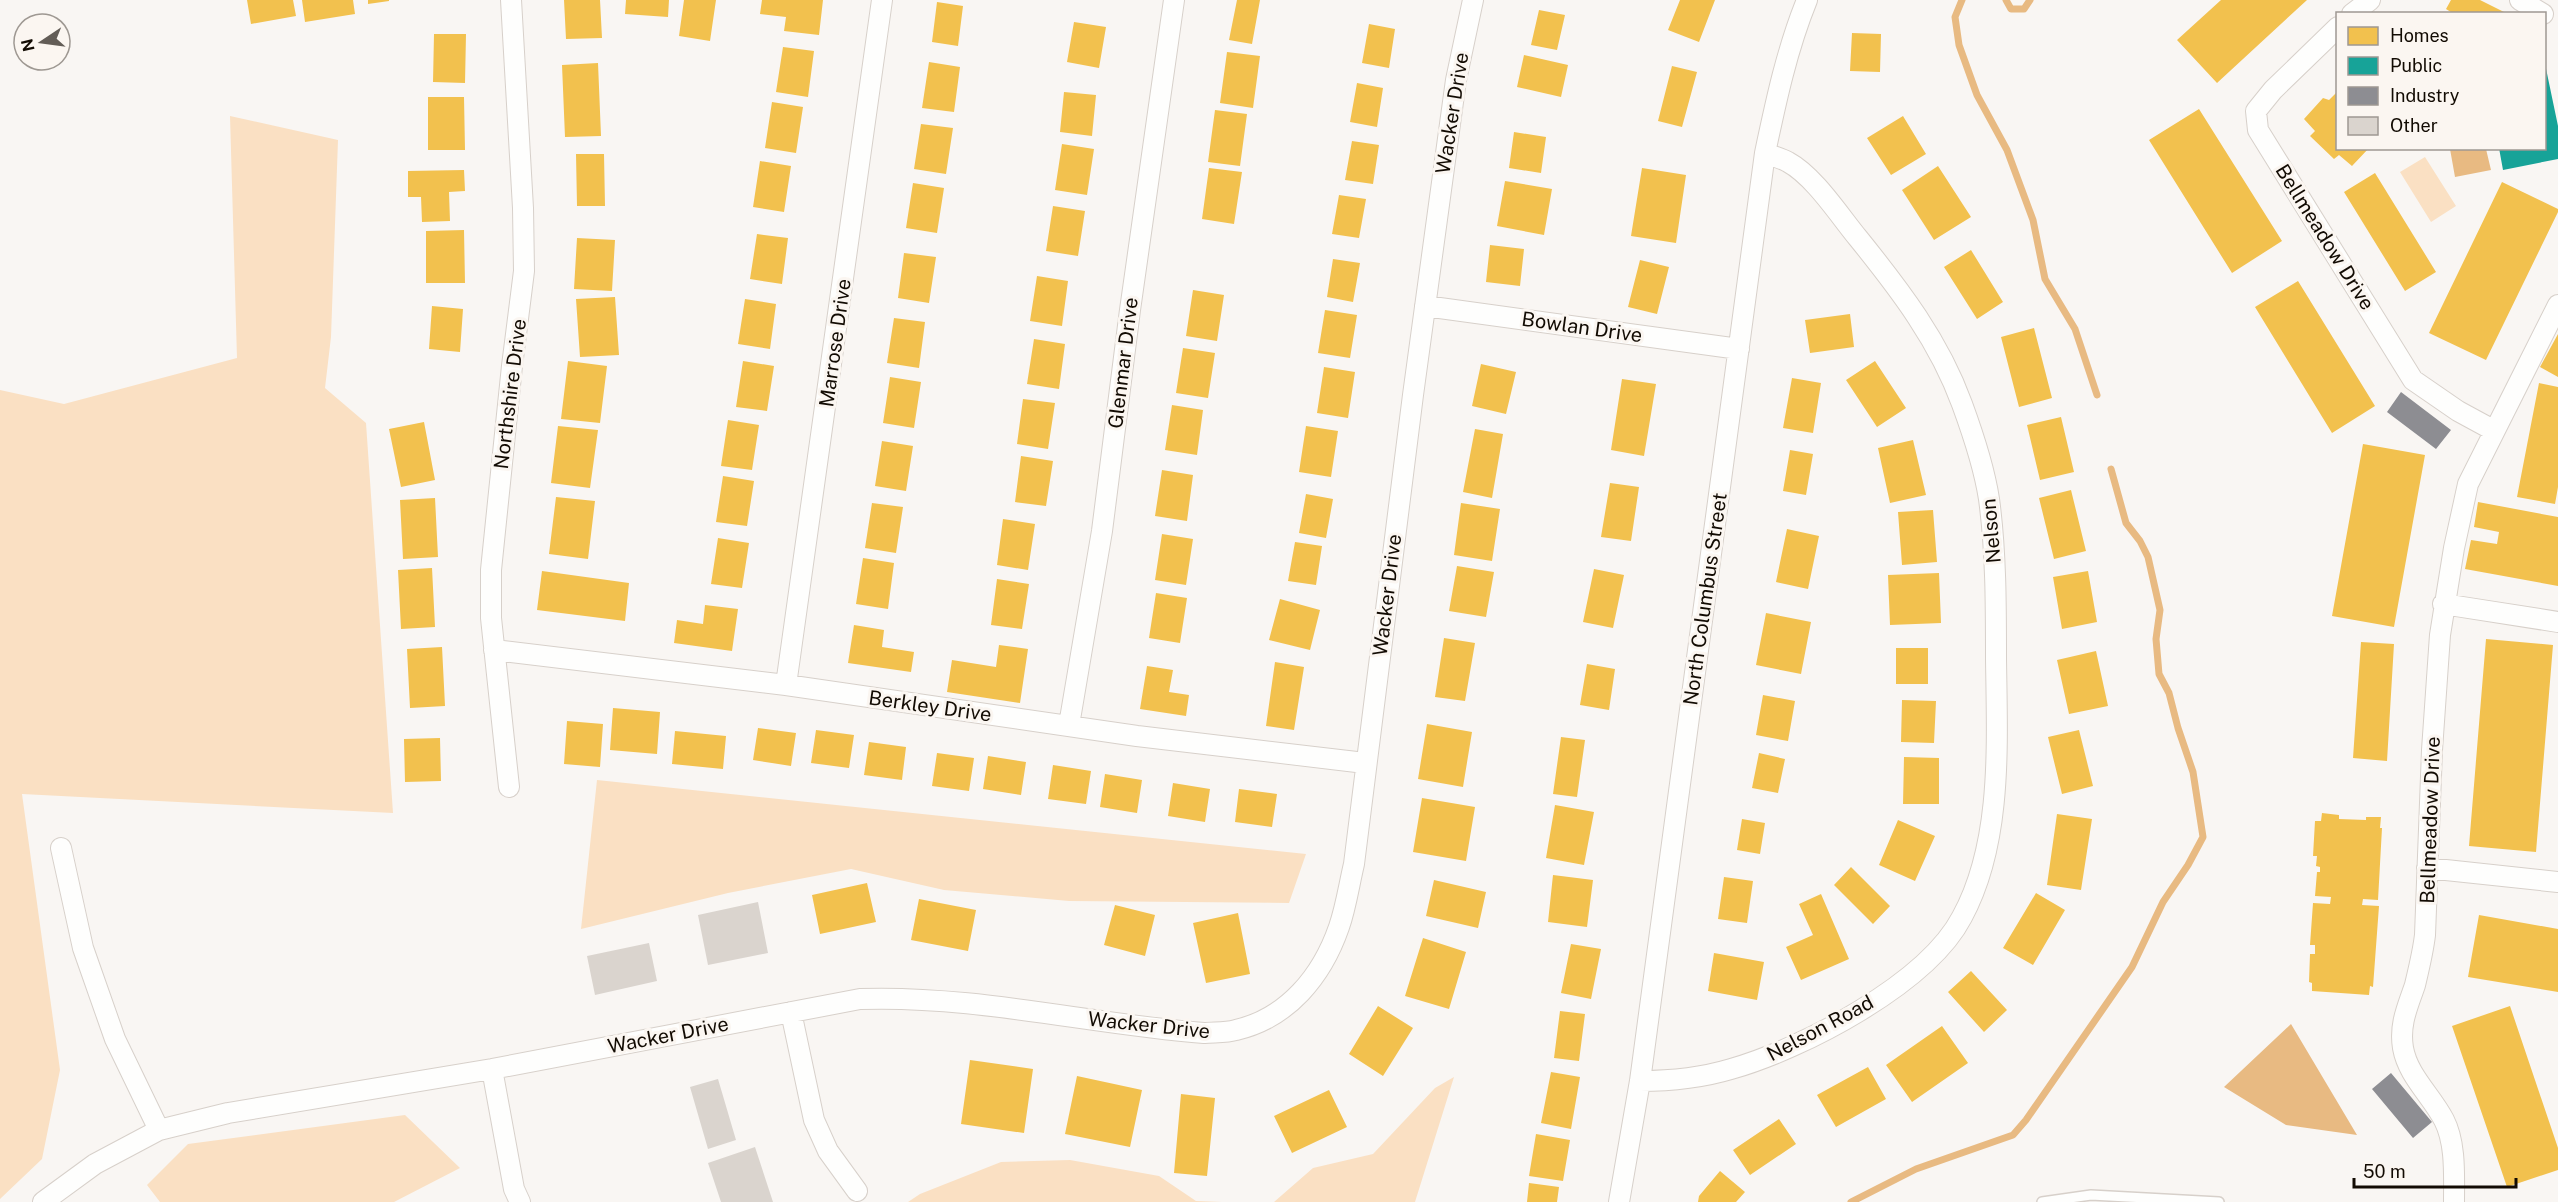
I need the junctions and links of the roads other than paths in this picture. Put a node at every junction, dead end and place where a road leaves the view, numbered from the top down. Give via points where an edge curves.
1 (511, 0) edge
2 (882, 0) edge
3 (1174, 0) edge
4 (1473, 0) edge
5 (1807, 0) edge
6 (2370, 0) edge
7 (2520, 0) edge
8 (2355, 12) edge
9 (2541, 12) edge
10 (2336, 28) edge
11 (1765, 153) junction
12 (2558, 305) edge
13 (1425, 306) junction
14 (1739, 349) junction
15 (2493, 430) junction
16 (2443, 604) junction
17 (2558, 622) edge
18 (494, 650) junction
19 (786, 685) junction
20 (1069, 725) junction
21 (1365, 763) junction
22 (508, 787) dead end
23 (61, 848) dead end
24 (2427, 868) junction
25 (2558, 882) edge
26 (1922, 968) joint
27 (791, 1012) junction
28 (492, 1068) junction
29 (1640, 1081) junction
30 (159, 1130) junction
31 (857, 1191) dead end
32 (43, 1202) edge
33 (520, 1202) edge
34 (1619, 1202) edge
35 (2042, 1202) edge
36 (2219, 1202) edge
37 (2454, 1202) edge

1 - 18 street, Northshire Drive via 525,271 492,559
2 - 19 street, Marrose Drive
3 - 20 street, Glenmar Drive via 1102,531
4 - 13 street, Wacker Drive via 1456,80
5 - 11 street, North Columbus Street via 1777,93
6 - 8 street
7 - 9 street
10 - 15 street, Bellmeadow Drive via 2256,111 2258,129 2413,380
11 - 14 street, North Columbus Street
11 - 26 street, Nelson via 1790,163 1814,183 1917,314 1961,402 1988,496 1995,569 1997,710 1990,829 1977,884 1962,918
12 - 15 street, Bellmeadow Drive
13 - 14 street, Bowlan Drive
13 - 21 street, Wacker Drive
14 - 29 street, North Columbus Street
15 - 16 street, Bellmeadow Drive via 2468,484
16 - 17 street
16 - 24 street, Bellmeadow Drive
18 - 19 street, Berkley Drive
18 - 22 street, Northshire Drive
19 - 20 street, Berkley Drive
20 - 21 street, Berkley Drive
21 - 27 street, Wacker Drive via 1354,864 1340,926 1311,981 1290,1004 1264,1021 1234,1031 1204,1033 956,1002 892,998 860,999
23 - 30 street via 83,948 116,1039
24 - 25 street
24 - 37 street, Bellmeadow Drive via 2423,956 2405,1010 2403,1049 2409,1066 2446,1122
26 - 29 street, Nelson Road via 1816,1035 1778,1053 1698,1077
27 - 28 street, Wacker Drive
27 - 31 street via 814,1120 828,1151
28 - 30 street, Wacker Drive via 228,1113
28 - 33 street via 514,1189
29 - 34 street, North Columbus Street
30 - 32 street, Wacker Drive via 95,1164
35 - 36 lane via 2091,1195

